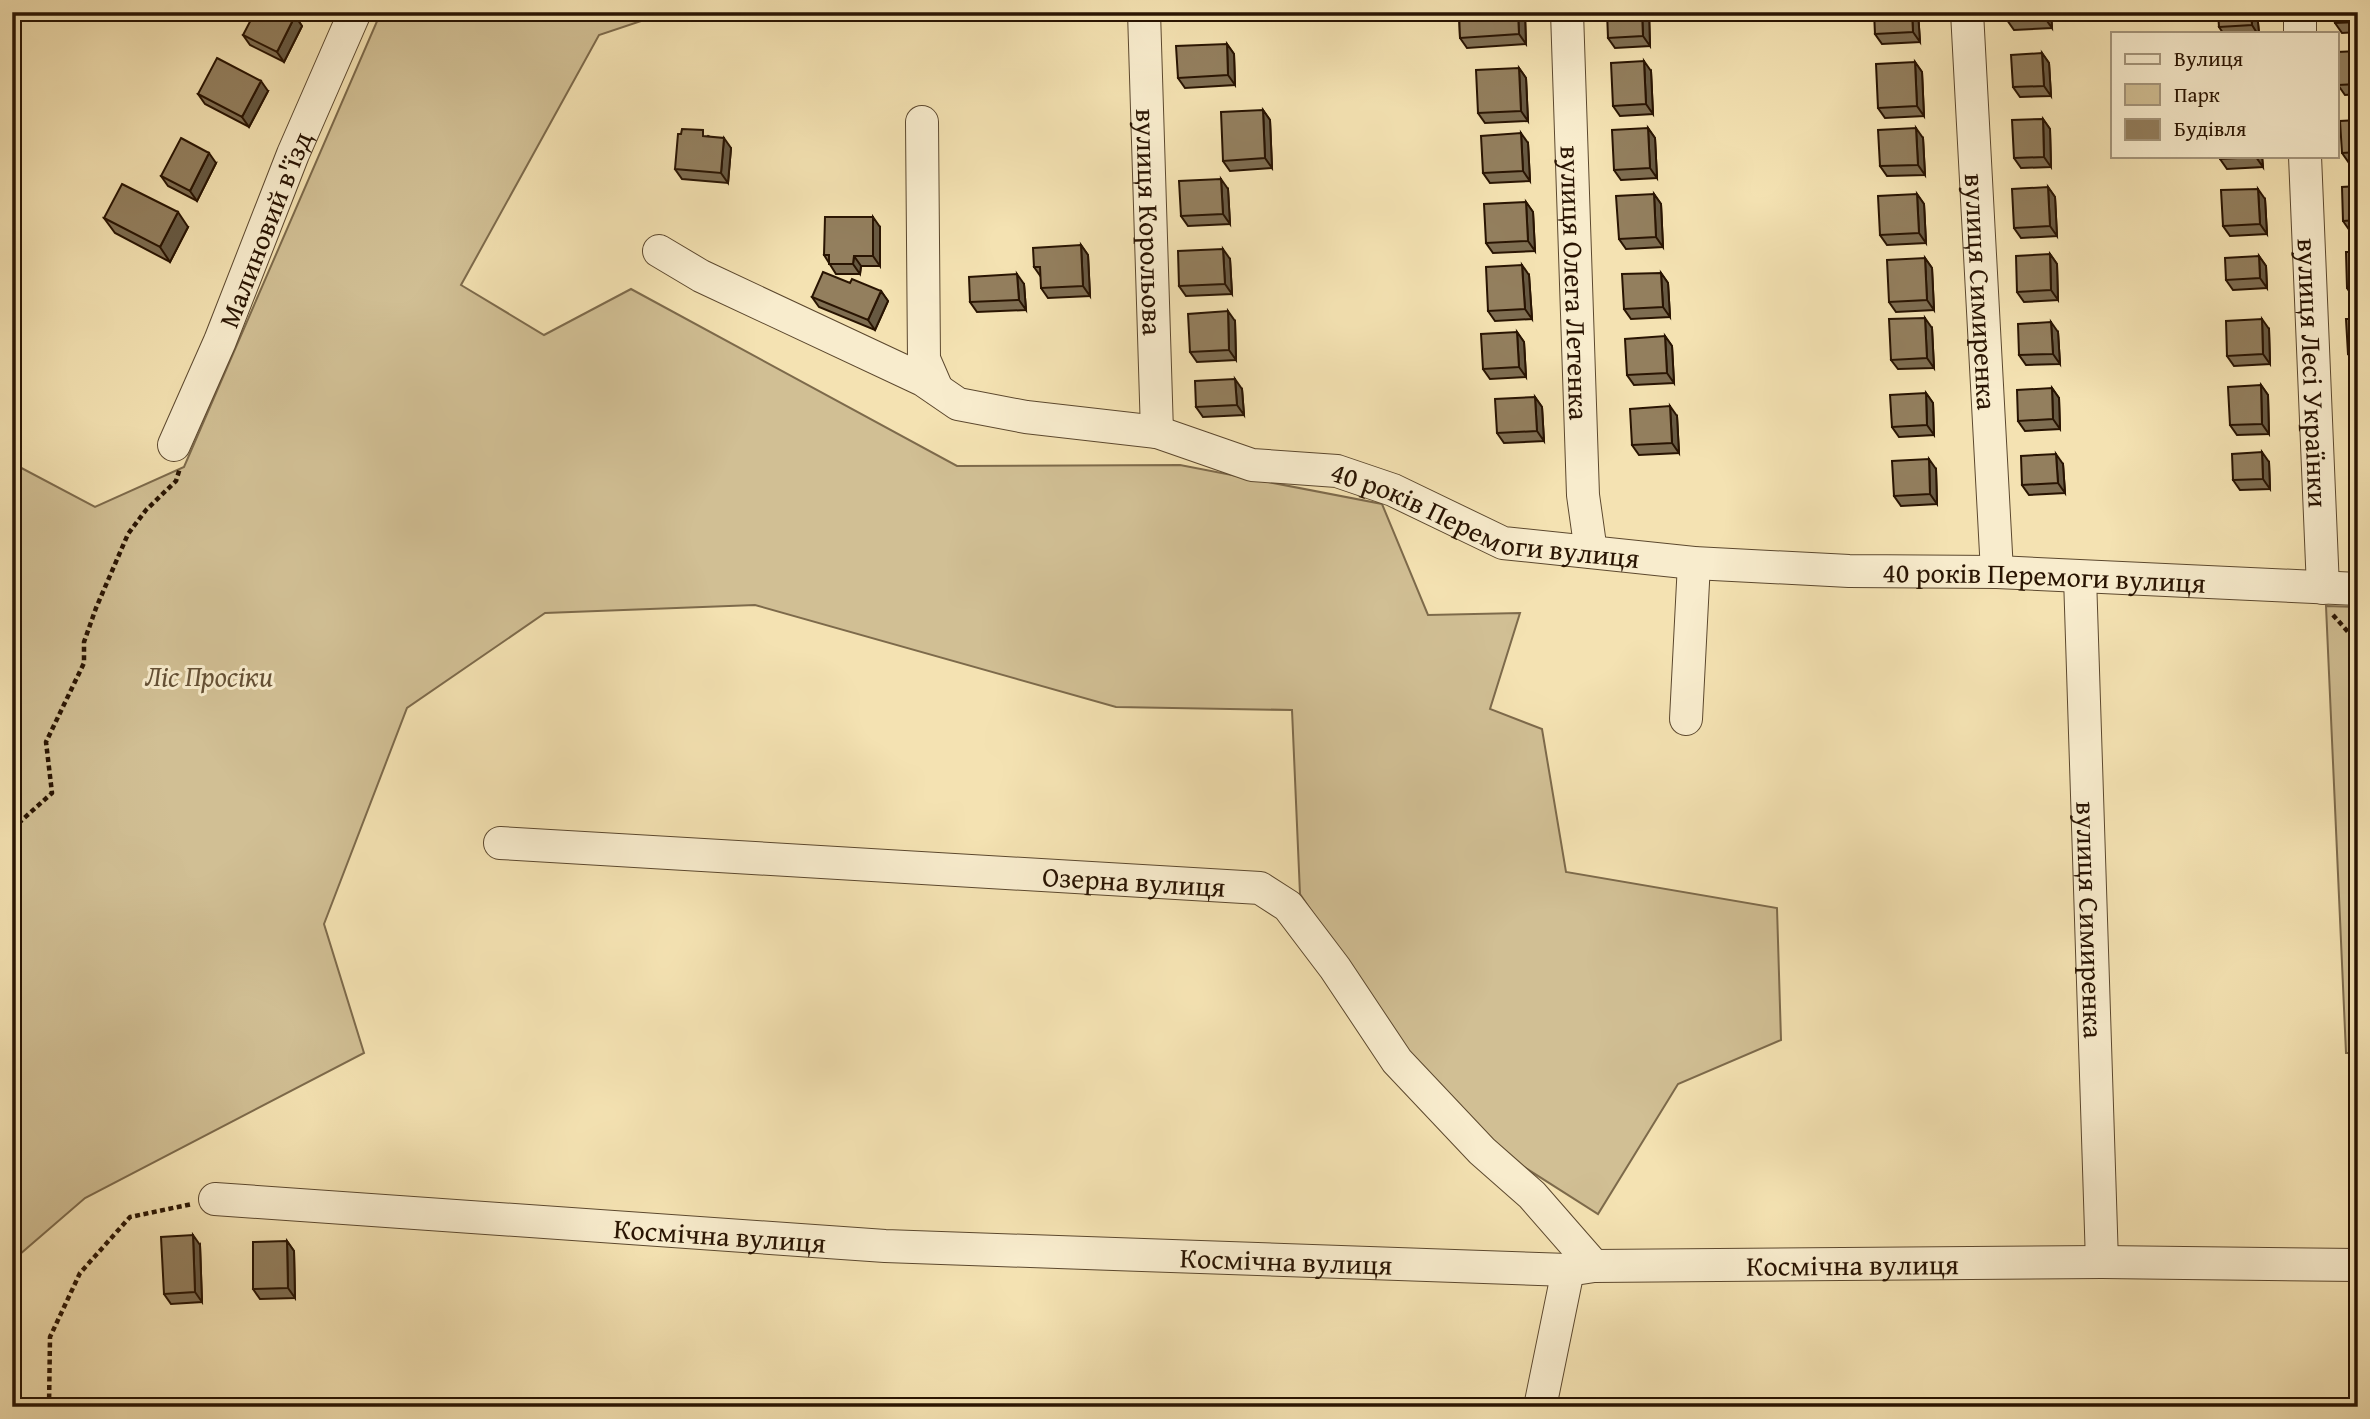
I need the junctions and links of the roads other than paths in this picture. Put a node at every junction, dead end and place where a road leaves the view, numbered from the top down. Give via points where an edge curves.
1 (355, 12) edge
2 (1144, 12) edge
3 (1567, 12) edge
4 (1967, 12) edge
5 (2300, 12) edge
6 (2300, 32) edge
7 (922, 122) dead end
8 (2305, 158) edge
9 (659, 251) dead end
10 (937, 389) junction
11 (1157, 432) junction
12 (178, 454) road end
13 (1591, 552) junction
14 (1694, 563) junction
15 (1997, 572) junction
16 (2080, 577) junction
17 (2323, 588) junction
18 (2358, 589) edge
19 (1686, 719) dead end
20 (500, 843) dead end
21 (215, 1199) road end
22 (2102, 1262) junction
23 (2358, 1265) edge
24 (1581, 1268) junction
25 (1540, 1407) edge

1 - 12 street, Малиновий в'їзд via 293,154
2 - 11 street, вулиця Корольова
3 - 13 street, вулиця Олега Летенка via 1583,495
4 - 15 street, вулиця Симиренка
5 - 6 street
7 - 10 street via 924,359
8 - 17 street, вулиця Лесі Українки
9 - 10 street, 40 років Перемоги вулиця via 701,276
10 - 11 street, 40 років Перемоги вулиця via 958,404
11 - 13 street, 40 років Перемоги вулиця via 1252,465 1337,471 1392,490 1503,543
13 - 14 street, 40 років Перемоги вулиця
14 - 15 street, 40 років Перемоги вулиця
14 - 19 street
15 - 16 street, 40 років Перемоги вулиця
16 - 17 street, 40 років Перемоги вулиця
16 - 22 street, вулиця Симиренка
17 - 18 street, 40 років Перемоги вулиця
20 - 24 street, Озерна вулиця via 1260,888 1288,906 1397,1061 1482,1152 1532,1195
21 - 24 street, Космічна вулиця via 885,1246
22 - 23 street, Космічна вулиця
22 - 24 street, Космічна вулиця
24 - 25 street

